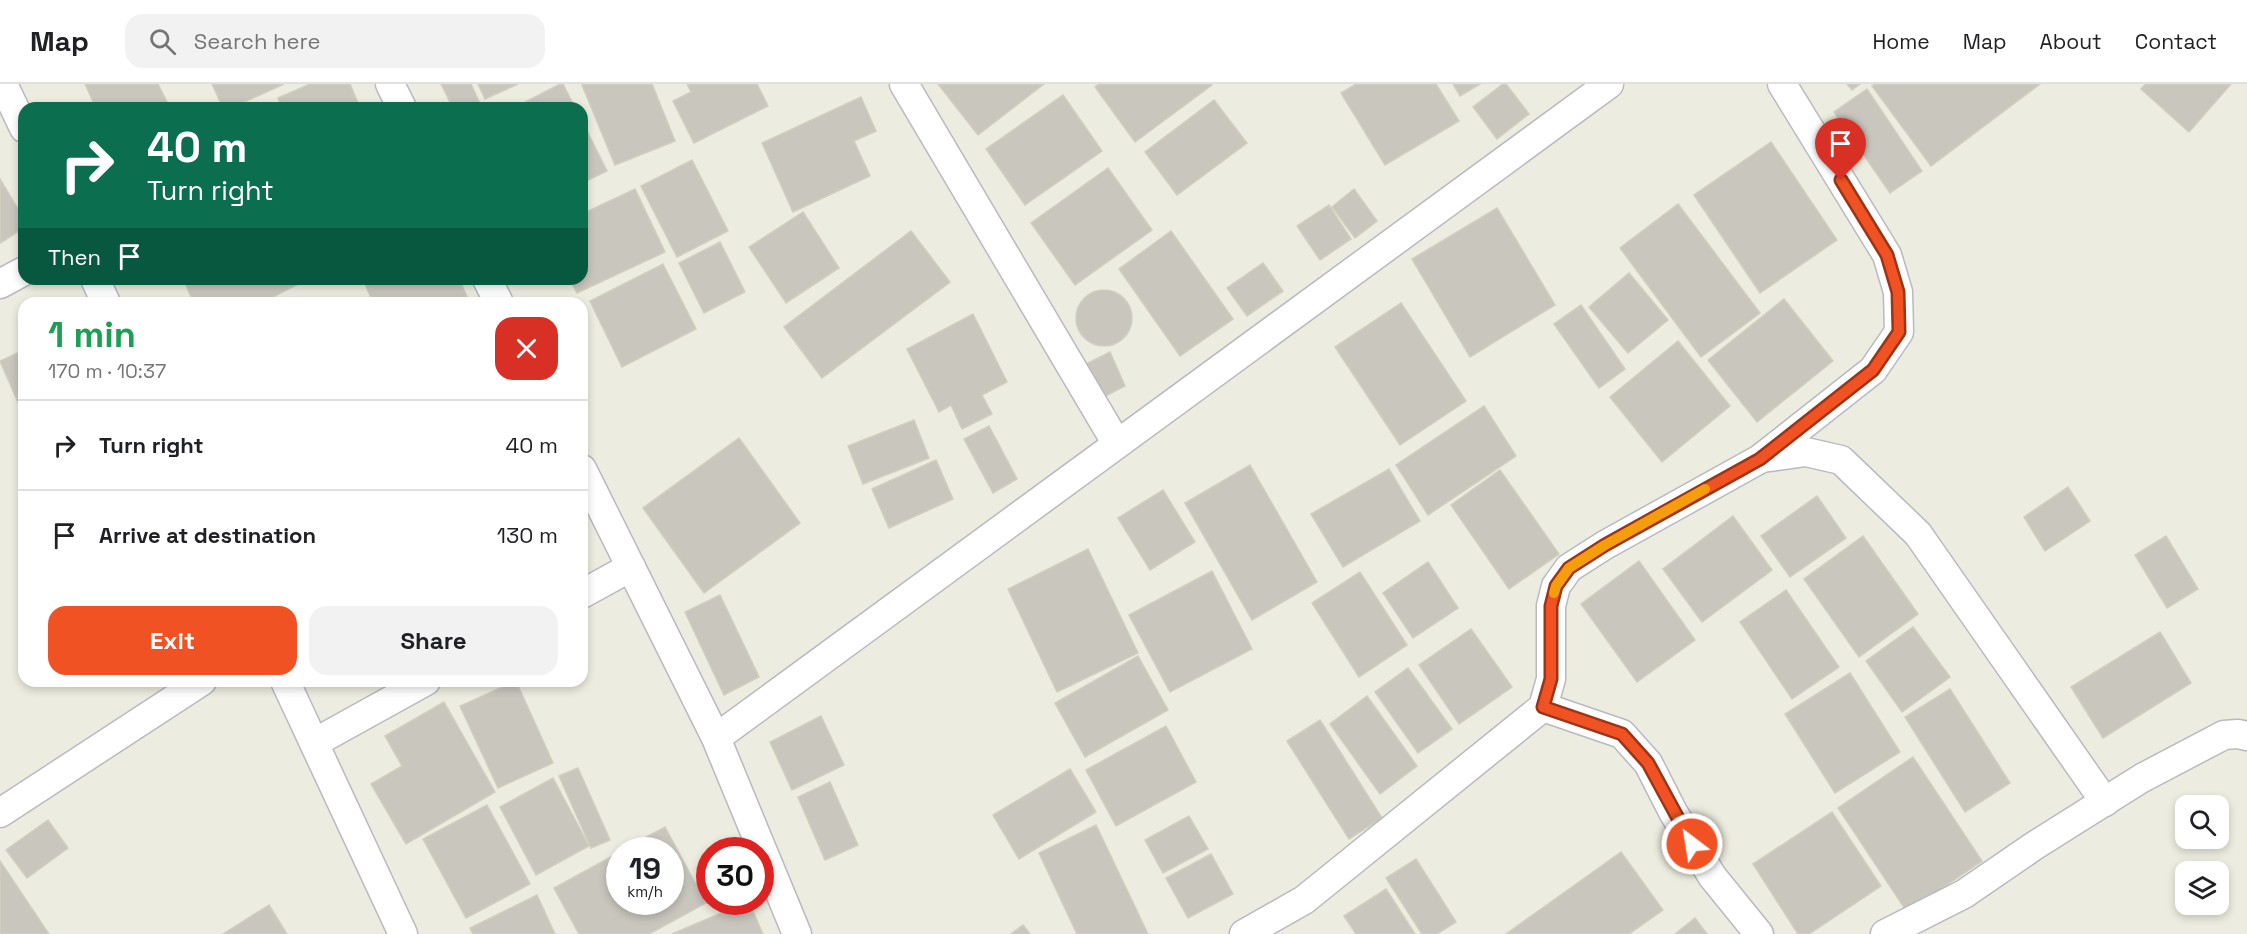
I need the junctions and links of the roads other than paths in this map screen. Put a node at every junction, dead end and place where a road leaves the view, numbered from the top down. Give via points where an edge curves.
1 (3, 84) edge
2 (390, 84) edge
3 (904, 84) edge
4 (1609, 84) edge
5 (1782, 84) edge
6 (399, 102) edge
7 (18, 115) edge
8 (18, 274) edge
9 (0, 284) edge
10 (1117, 444) junction
11 (1760, 459) junction
12 (588, 481) edge
13 (631, 567) junction
14 (588, 591) edge
15 (193, 687) edge
16 (288, 687) edge
17 (415, 687) edge
18 (1543, 707) junction
19 (2247, 736) edge
20 (716, 738) junction
21 (314, 743) junction
22 (2105, 802) junction
23 (0, 813) edge
24 (403, 934) edge
25 (797, 934) edge
26 (1244, 934) edge
27 (1759, 934) edge
28 (1885, 934) edge

1 - 7 street
2 - 6 street
3 - 10 street
4 - 10 street
5 - 11 street via 1887,255 1898,292 1899,332 1873,370
8 - 9 street
10 - 20 street
11 - 18 street via 1569,568 1556,586 1551,606 1551,679
11 - 22 street via 1806,452 1841,460 1918,534
12 - 13 street
13 - 14 street
13 - 20 street
15 - 23 street
16 - 21 street
17 - 21 street
18 - 26 street via 1304,900
18 - 27 street via 1622,734 1648,763 1712,876
19 - 22 street via 2224,735
20 - 25 street
21 - 24 street
22 - 28 street via 1964,894

